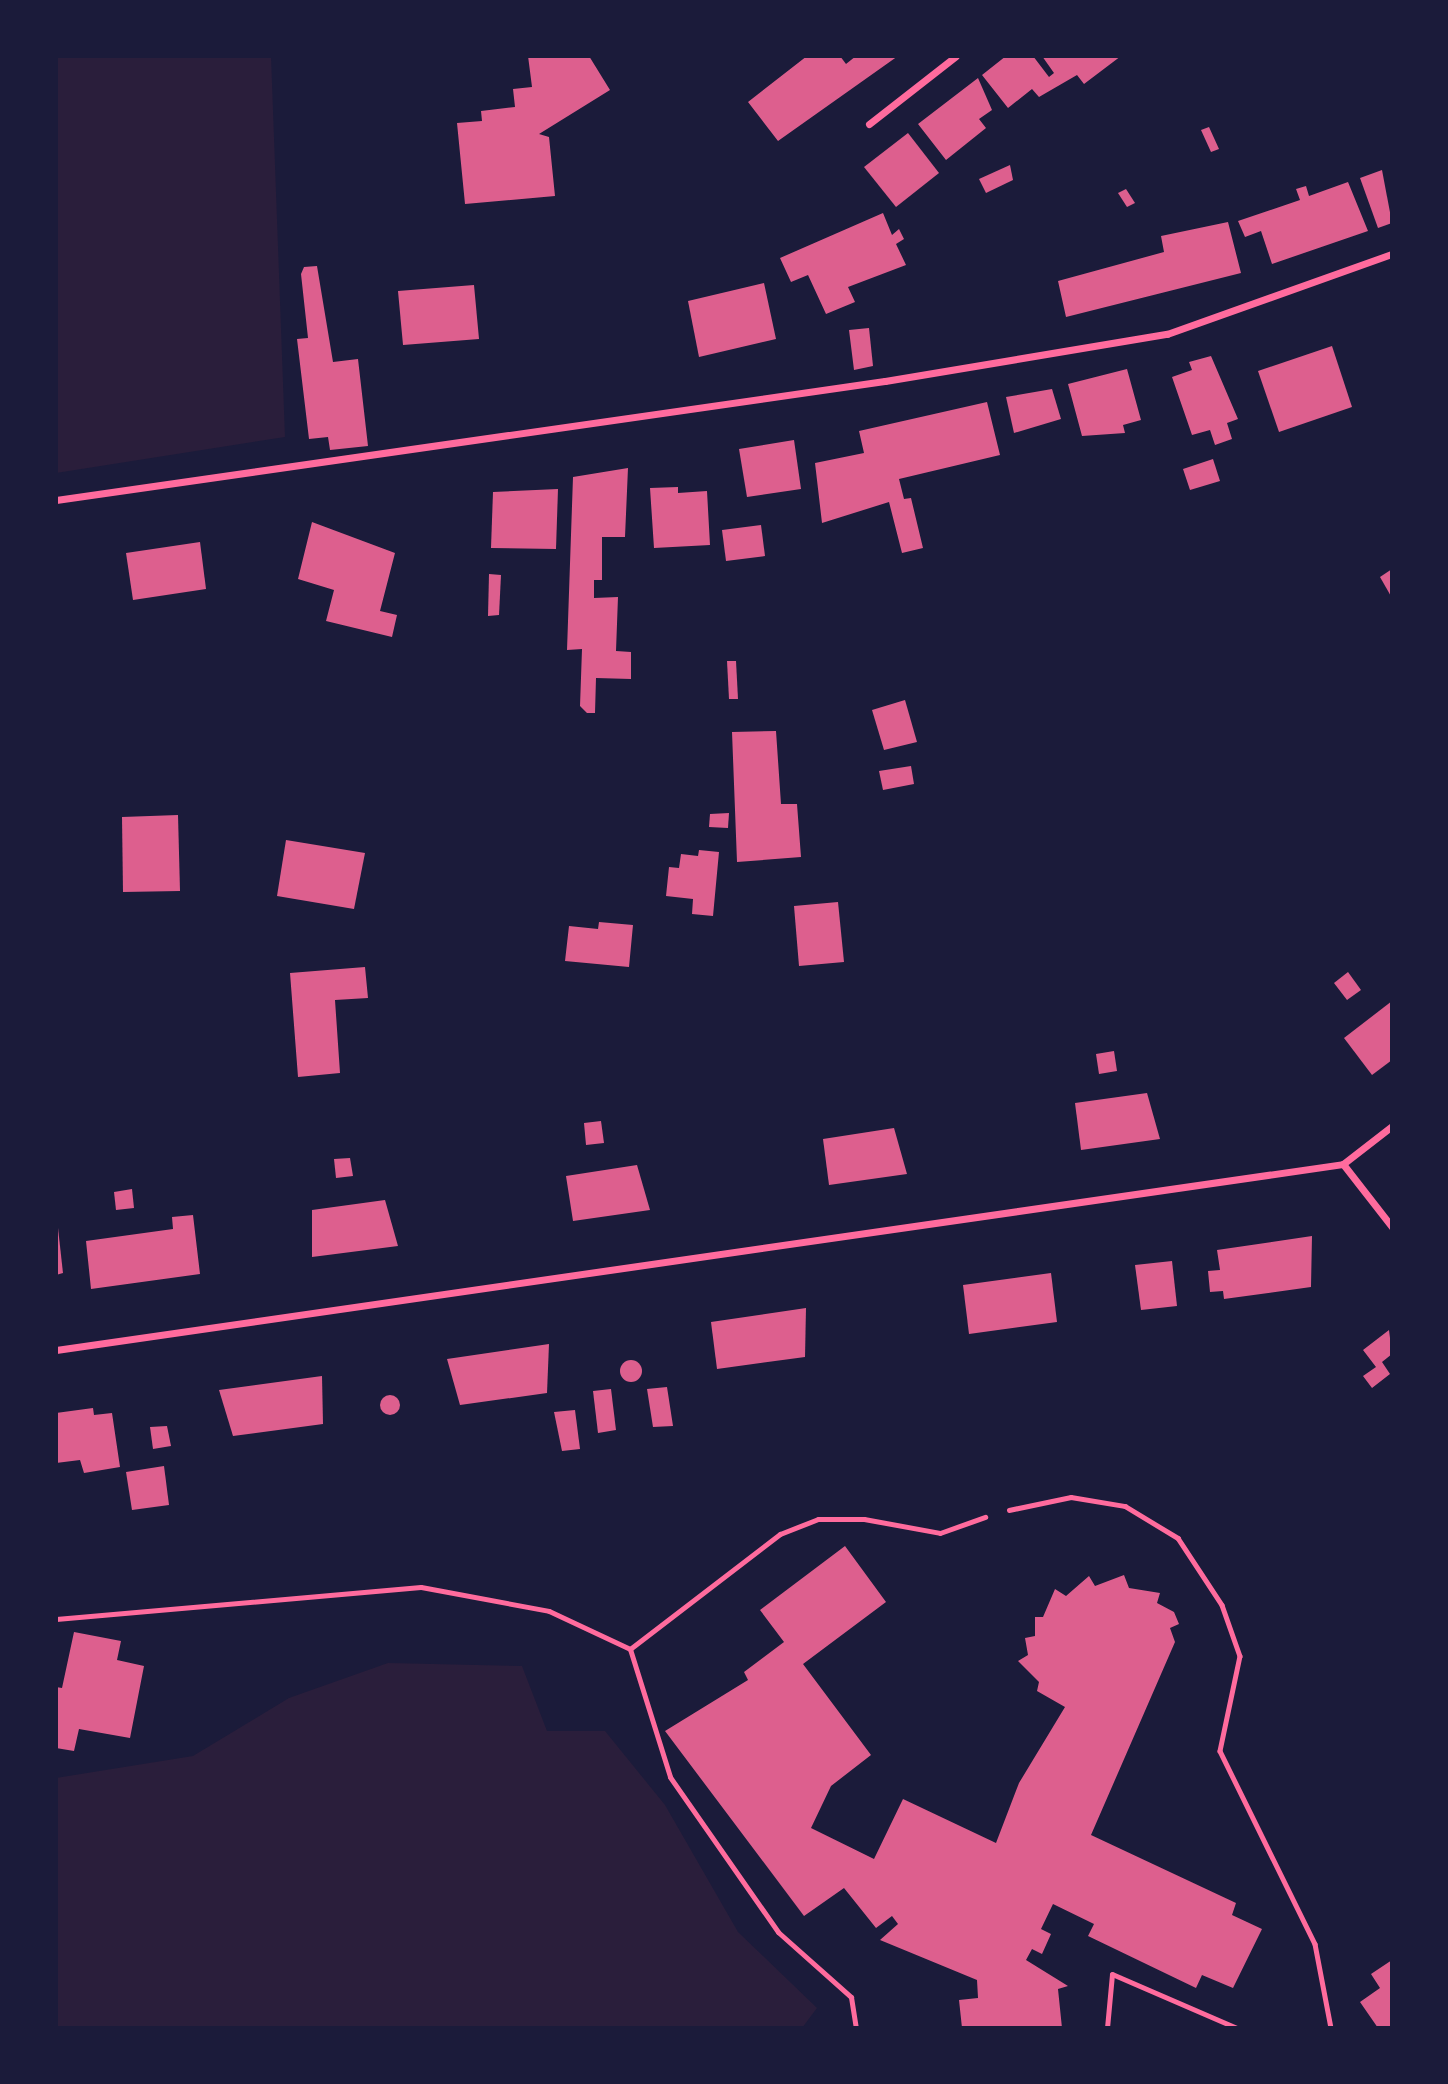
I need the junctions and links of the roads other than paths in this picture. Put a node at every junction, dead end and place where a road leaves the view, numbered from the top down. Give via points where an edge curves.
1 (956, 56) edge
2 (869, 124) dead end
3 (1392, 254) edge
4 (56, 500) edge
5 (1392, 1126) edge
6 (1343, 1164) junction
7 (1392, 1227) edge
8 (56, 1350) edge
9 (985, 1517) road end
10 (56, 1619) edge
11 (629, 1649) junction
12 (856, 2028) edge
13 (1107, 2028) edge
14 (1237, 2028) edge

1 - 2 street
3 - 4 street via 1167,334 871,383
5 - 6 street
6 - 7 street
6 - 8 street
9 - 11 lane via 940,1533 864,1519 818,1520 780,1534
10 - 11 lane via 421,1587 549,1611
11 - 12 lane via 670,1777 778,1932 851,1997
13 - 14 lane via 1112,1974

